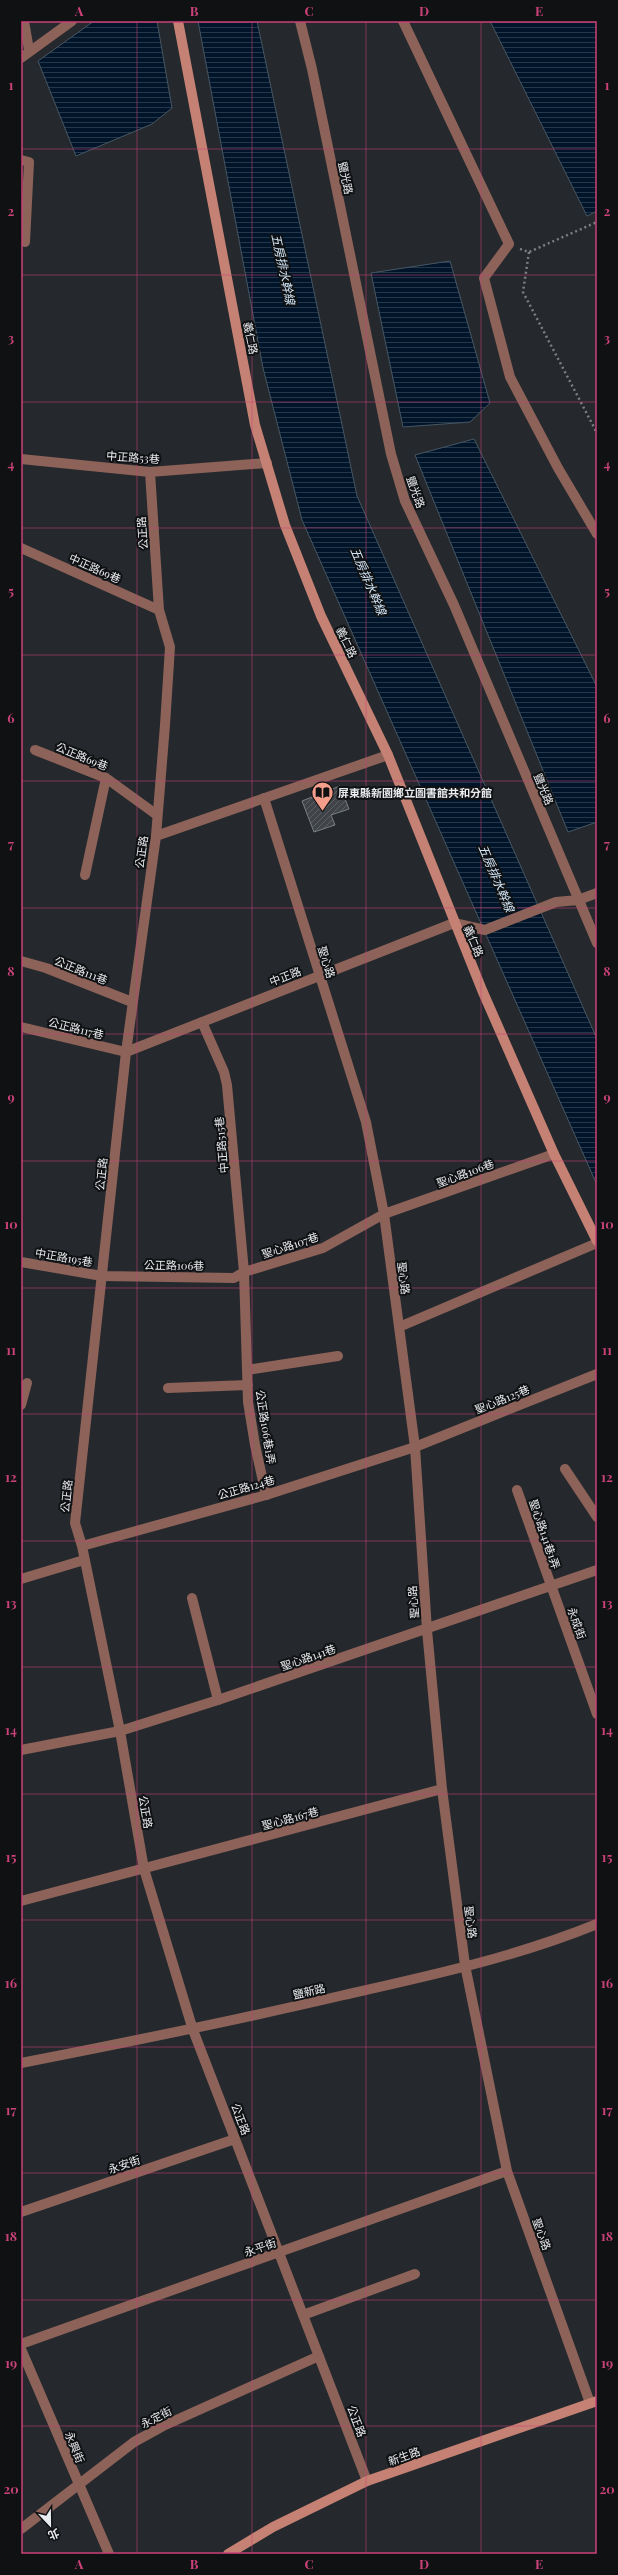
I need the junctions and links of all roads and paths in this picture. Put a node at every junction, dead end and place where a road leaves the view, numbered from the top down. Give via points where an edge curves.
1 (24, 21) edge
2 (72, 21) edge
3 (178, 21) edge
4 (300, 21) edge
5 (403, 21) edge
6 (29, 50) junction
7 (21, 58) edge
8 (21, 160) edge
9 (597, 222) edge
10 (25, 242) dead end
11 (509, 244) junction
12 (529, 252) junction
13 (597, 433) edge
14 (21, 458) edge
15 (267, 463) junction
16 (150, 472) junction
17 (597, 534) edge
18 (21, 548) edge
19 (159, 610) junction
20 (35, 750) dead end
21 (388, 755) junction
22 (106, 778) junction
23 (264, 798) junction
24 (158, 815) junction
25 (156, 836) junction
26 (85, 876) dead end
27 (597, 893) edge
28 (578, 900) junction
29 (454, 923) junction
30 (597, 943) edge
31 (21, 961) edge
32 (319, 976) junction
33 (132, 1002) junction
34 (202, 1022) junction
35 (21, 1027) edge
36 (126, 1052) junction
37 (554, 1154) junction
38 (384, 1214) junction
39 (597, 1242) edge
40 (21, 1262) edge
41 (244, 1272) junction
42 (102, 1276) junction
43 (399, 1327) junction
44 (338, 1356) dead end
45 (248, 1370) junction
46 (597, 1374) edge
47 (27, 1383) dead end
48 (248, 1385) junction
49 (168, 1388) dead end
50 (21, 1405) edge
51 (415, 1447) junction
52 (565, 1469) dead end
53 (517, 1490) dead end
54 (266, 1495) junction
55 (597, 1517) edge
56 (82, 1546) junction
57 (84, 1560) junction
58 (597, 1570) edge
59 (21, 1579) edge
60 (550, 1586) junction
61 (192, 1598) dead end
62 (427, 1630) junction
63 (218, 1700) junction
64 (597, 1714) edge
65 (120, 1731) junction
66 (21, 1750) edge
67 (442, 1790) junction
68 (144, 1869) junction
69 (21, 1901) edge
70 (597, 1924) edge
71 (464, 1965) junction
72 (193, 2030) junction
73 (21, 2063) edge
74 (235, 2139) junction
75 (507, 2171) junction
76 (21, 2212) edge
77 (279, 2253) junction
78 (415, 2274) dead end
79 (303, 2315) junction
80 (21, 2344) edge
81 (21, 2349) edge
82 (319, 2356) junction
83 (594, 2402) edge
84 (367, 2481) junction
85 (77, 2484) junction
86 (21, 2529) edge
87 (108, 2554) edge
88 (228, 2554) edge

1 - 6 street
2 - 6 street
3 - 15 street, 義仁路 via 255,425
4 - 28 street, 鹽光路 via 391,454 405,501 454,605
5 - 11 street
6 - 7 street
8 - 10 street via 29,162
9 - 12 path
11 - 12 path
11 - 17 street via 484,278 510,377 558,468
12 - 13 path via 523,292
14 - 16 street, 中正路53巷
15 - 16 street, 中正路53巷
15 - 21 street, 義仁路 via 285,525 321,616
16 - 19 street, 公正路
18 - 19 street, 中正路69巷
19 - 24 street, 公正路 via 170,647
20 - 22 street, 公正路69巷
21 - 23 street
21 - 29 street, 義仁路
22 - 24 street, 公正路69巷
22 - 26 street
23 - 25 street
23 - 32 street, 聖心路
24 - 25 street, 公正路
25 - 33 street, 公正路
27 - 28 street
28 - 29 street via 556,902 485,930
28 - 30 street, 鹽光路
29 - 32 street, 中正路
29 - 37 street, 義仁路
31 - 33 street, 公正路111巷 via 46,968
32 - 34 street, 中正路
32 - 38 street, 聖心路 via 366,1122
33 - 36 street, 公正路
34 - 36 street, 中正路
34 - 41 street, 中正路515巷 via 228,1085
35 - 36 street, 公正路117巷
36 - 42 street, 公正路
37 - 38 street, 聖心路106巷
37 - 39 street, 義仁路
38 - 41 street, 聖心路107巷 via 323,1248
38 - 43 street, 聖心路
39 - 43 street
40 - 42 street, 中正路195巷
41 - 42 street, 公正路106巷 via 234,1278
41 - 45 street, 公正路106巷1弄
42 - 56 street, 公正路 via 74,1523
43 - 51 street, 聖心路
44 - 45 street
45 - 48 street, 公正路106巷1弄
46 - 51 street, 聖心路125巷
47 - 50 street
48 - 49 street, 公正路106巷1弄
48 - 54 street, 公正路106巷1弄 via 255,1445
51 - 54 street, 公正路124巷
51 - 62 street, 聖心路
52 - 55 street
53 - 60 street, 聖心路141巷1弄
54 - 56 street, 公正路124巷
56 - 57 street, 公正路
57 - 59 street
57 - 65 street, 公正路
58 - 60 street, 聖心路141巷
60 - 62 street, 聖心路141巷
60 - 64 street, 永成街
61 - 63 street
62 - 63 street, 聖心路141巷
62 - 67 street, 聖心路
63 - 65 street, 聖心路141巷
65 - 66 street, 聖心路141巷
65 - 68 street, 公正路
67 - 68 street, 聖心路167巷
67 - 71 street, 聖心路
68 - 69 street, 聖心路167巷
68 - 72 street, 公正路
70 - 71 street, 鹽新路 via 569,1935
71 - 72 street, 鹽新路 via 427,1977
71 - 75 street, 聖心路
72 - 73 street, 鹽新路
72 - 74 street, 公正路
74 - 76 street, 永安街
74 - 77 street, 公正路
75 - 77 street, 永平街
75 - 83 street, 聖心路
77 - 79 street, 公正路
77 - 80 street, 永平街
78 - 79 street
79 - 82 street, 公正路
81 - 85 street, 永興街
82 - 84 street, 公正路
82 - 85 street, 永定街 via 163,2426 134,2442
83 - 84 street, 新生路
84 - 88 street, 新生路 via 273,2527
85 - 86 street, 永定街
85 - 87 street, 永興街

